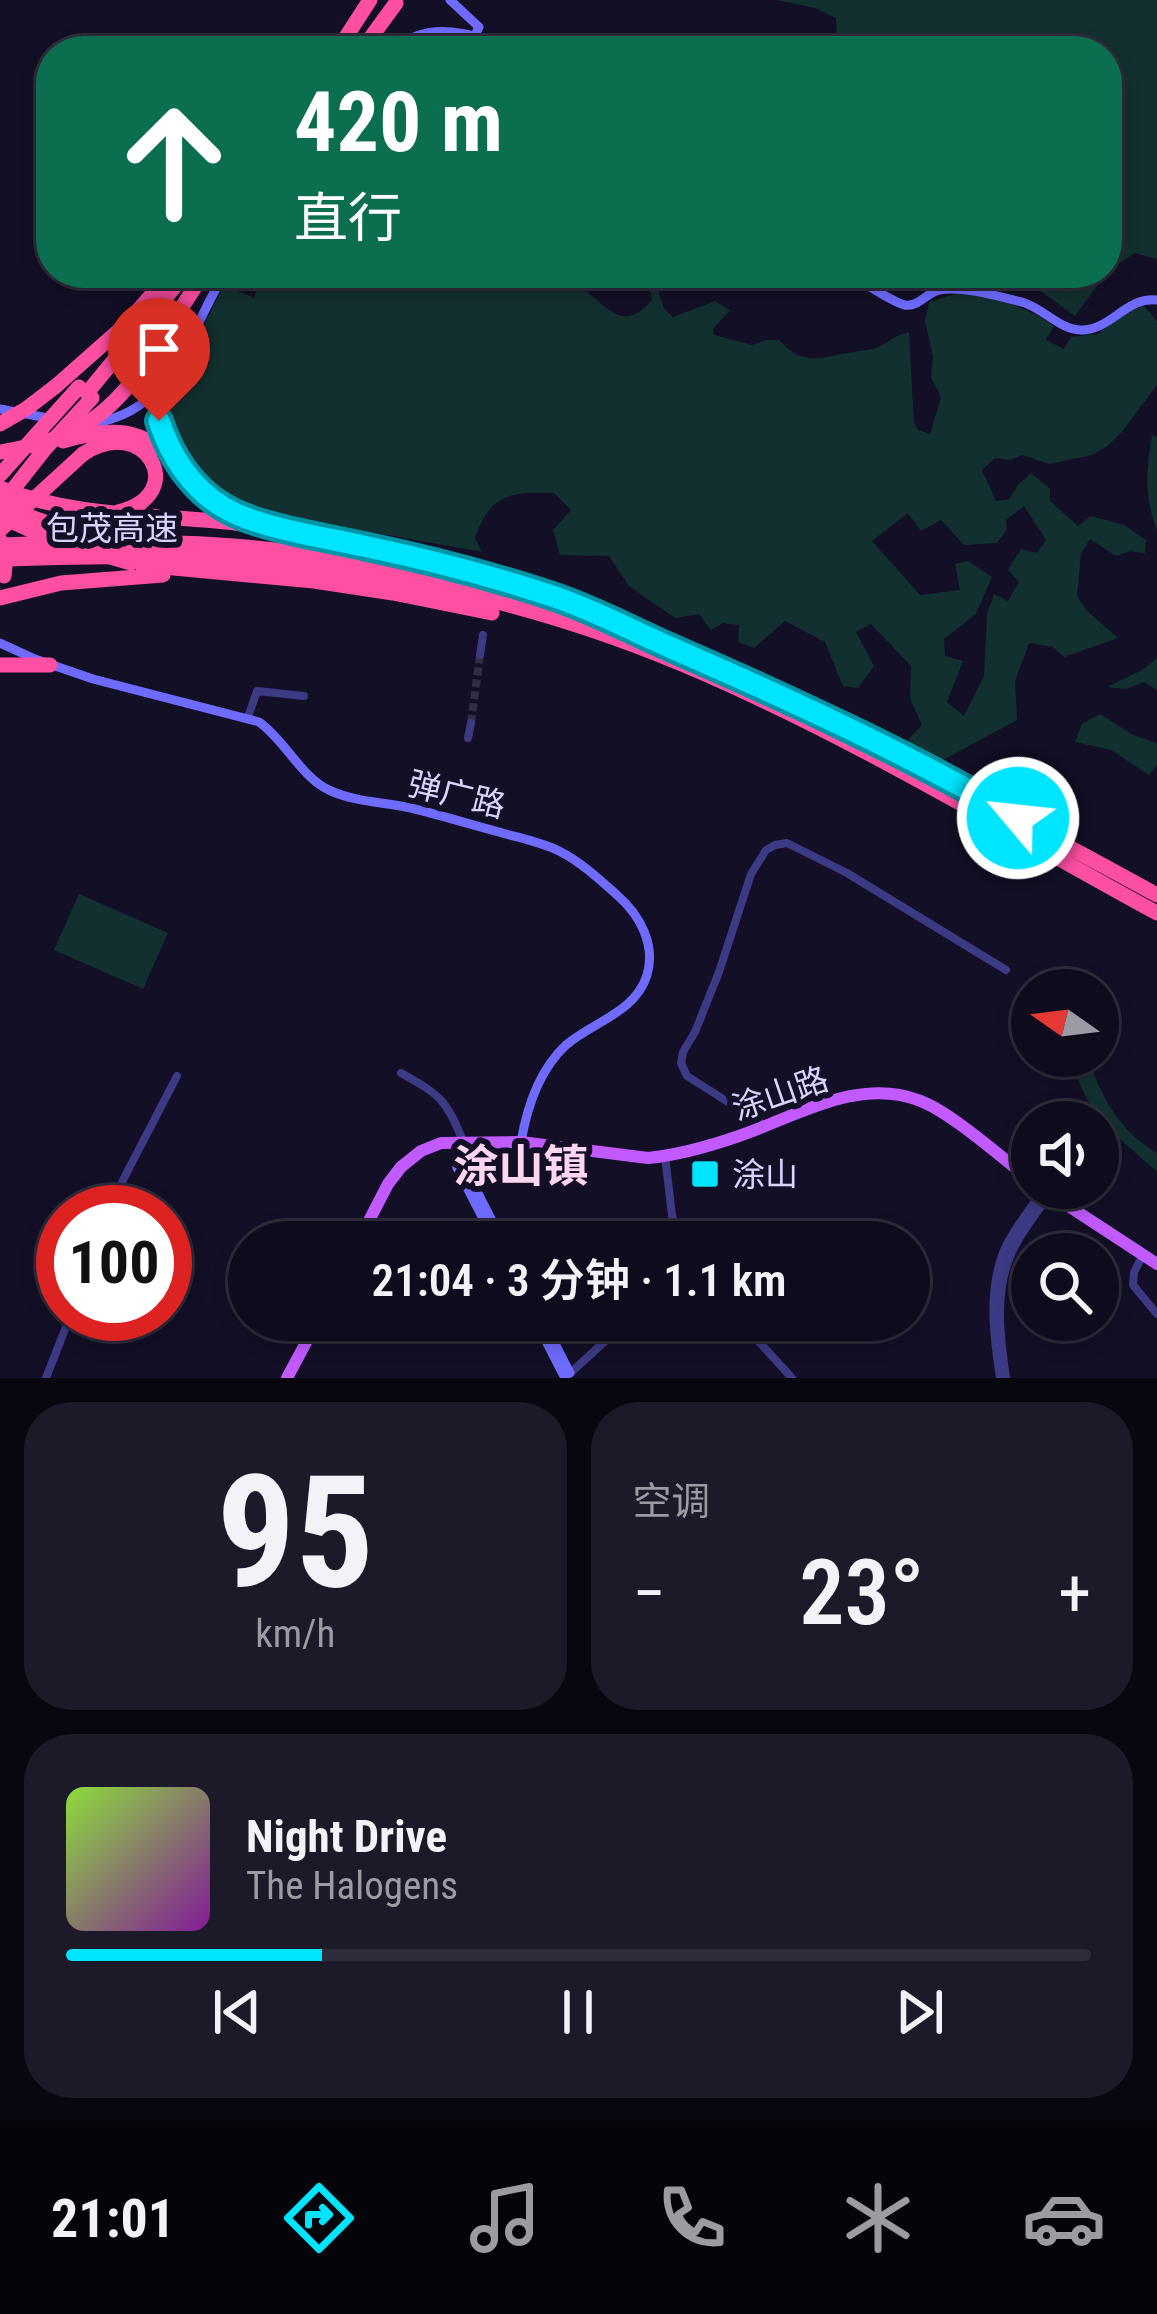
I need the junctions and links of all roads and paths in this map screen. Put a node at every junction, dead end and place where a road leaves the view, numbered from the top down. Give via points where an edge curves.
1 (370, 0) edge
2 (450, 0) edge
3 (396, 3) dead end
4 (475, 35) joint
5 (347, 36) edge
6 (372, 36) edge
7 (412, 36) edge
8 (158, 288) edge
9 (160, 288) edge
10 (173, 288) edge
11 (195, 288) edge
12 (217, 288) edge
13 (874, 288) edge
14 (1157, 300) edge
15 (152, 367) junction
16 (56, 386) junction
17 (86, 393) junction
18 (0, 409) edge
19 (0, 424) edge
20 (0, 434) edge
21 (0, 452) edge
22 (180, 466) junction
23 (0, 472) edge
24 (0, 489) edge
25 (0, 503) edge
26 (103, 514) junction
27 (0, 516) edge
28 (0, 530) edge
29 (292, 531) junction
30 (5, 543) edge
31 (218, 545) junction
32 (0, 559) edge
33 (241, 574) junction
34 (0, 583) edge
35 (0, 598) edge
36 (483, 635) dead end
37 (0, 643) edge
38 (629, 644) junction
39 (672, 648) junction
40 (480, 655) tunnel mouth
41 (0, 664) edge
42 (50, 664) junction
43 (304, 696) dead end
44 (248, 717) junction
45 (471, 723) tunnel mouth
46 (468, 738) dead end
47 (1157, 895) edge
48 (1157, 913) edge
49 (1006, 970) dead end
50 (401, 1073) dead end
51 (177, 1076) dead end
52 (766, 1126) junction
53 (463, 1141) junction
54 (521, 1142) junction
55 (665, 1156) junction
56 (1011, 1165) edge
57 (121, 1185) edge
58 (1035, 1209) edge
59 (1074, 1209) edge
60 (369, 1221) edge
61 (487, 1221) edge
62 (674, 1221) edge
63 (1143, 1255) junction
64 (1157, 1264) edge
65 (1157, 1314) edge
66 (60, 1341) edge
67 (306, 1341) edge
68 (550, 1341) edge
69 (605, 1341) edge
70 (758, 1341) edge
71 (567, 1376) edge
72 (46, 1378) edge
73 (287, 1378) edge
74 (791, 1378) edge
75 (1003, 1378) edge

1 - 5 highway
2 - 4 street via 478,27
3 - 6 highway
4 - 7 street
8 - 16 highway
9 - 17 highway
10 - 17 highway
11 - 15 highway
12 - 18 street via 168,378 140,408 75,424
13 - 14 street via 904,305 940,290 993,295 1030,304 1078,331
15 - 21 highway, bridge via 87,425
15 - 22 highway, bridge via 166,441
16 - 19 highway, bridge
16 - 20 highway, bridge
17 - 23 highway, bridge
17 - 24 highway, bridge
17 - 25 highway, bridge
22 - 23 highway, bridge via 148,440 122,432 41,449
22 - 29 highway via 225,509
24 - 26 highway, bridge
25 - 31 highway via 59,527
26 - 28 highway, bridge via 135,506 155,484 154,464 128,442 104,442 83,454
26 - 29 highway
27 - 33 highway, bridge via 106,557
29 - 39 highway via 546,594
30 - 31 highway, 包茂高速
30 - 34 highway, bridge
31 - 39 highway, 包茂高速 via 435,577 543,603
32 - 38 highway, 包茂高速 via 177,556 325,569 472,598
33 - 35 highway via 82,580
33 - 38 highway via 430,599
36 - 40 street
37 - 42 street, 弹广路
38 - 48 highway, 包茂高速 via 787,712
39 - 47 highway, 包茂高速 via 976,795
41 - 42 highway
42 - 44 street, 弹广路
43 - 44 street via 257,691
44 - 54 street, 弹广路 via 278,736 324,789 557,850 643,926 650,949 640,992 545,1070
45 - 46 street
49 - 52 street via 787,843 766,850 681,1064
50 - 53 street via 442,1098
51 - 57 street
52 - 55 main road, 涂山路
52 - 56 main road, 涂山路 via 842,1098 897,1094 933,1106
53 - 54 main road, 涂山路
53 - 60 main road via 421,1151 401,1167
53 - 61 street via 457,1168
54 - 55 main road, 涂山路
55 - 62 street
58 - 75 street via 1005,1271
59 - 63 main road
63 - 64 main road
63 - 65 street via 1133,1285
66 - 72 street
67 - 73 main road
68 - 71 street
69 - 71 street
70 - 74 street

